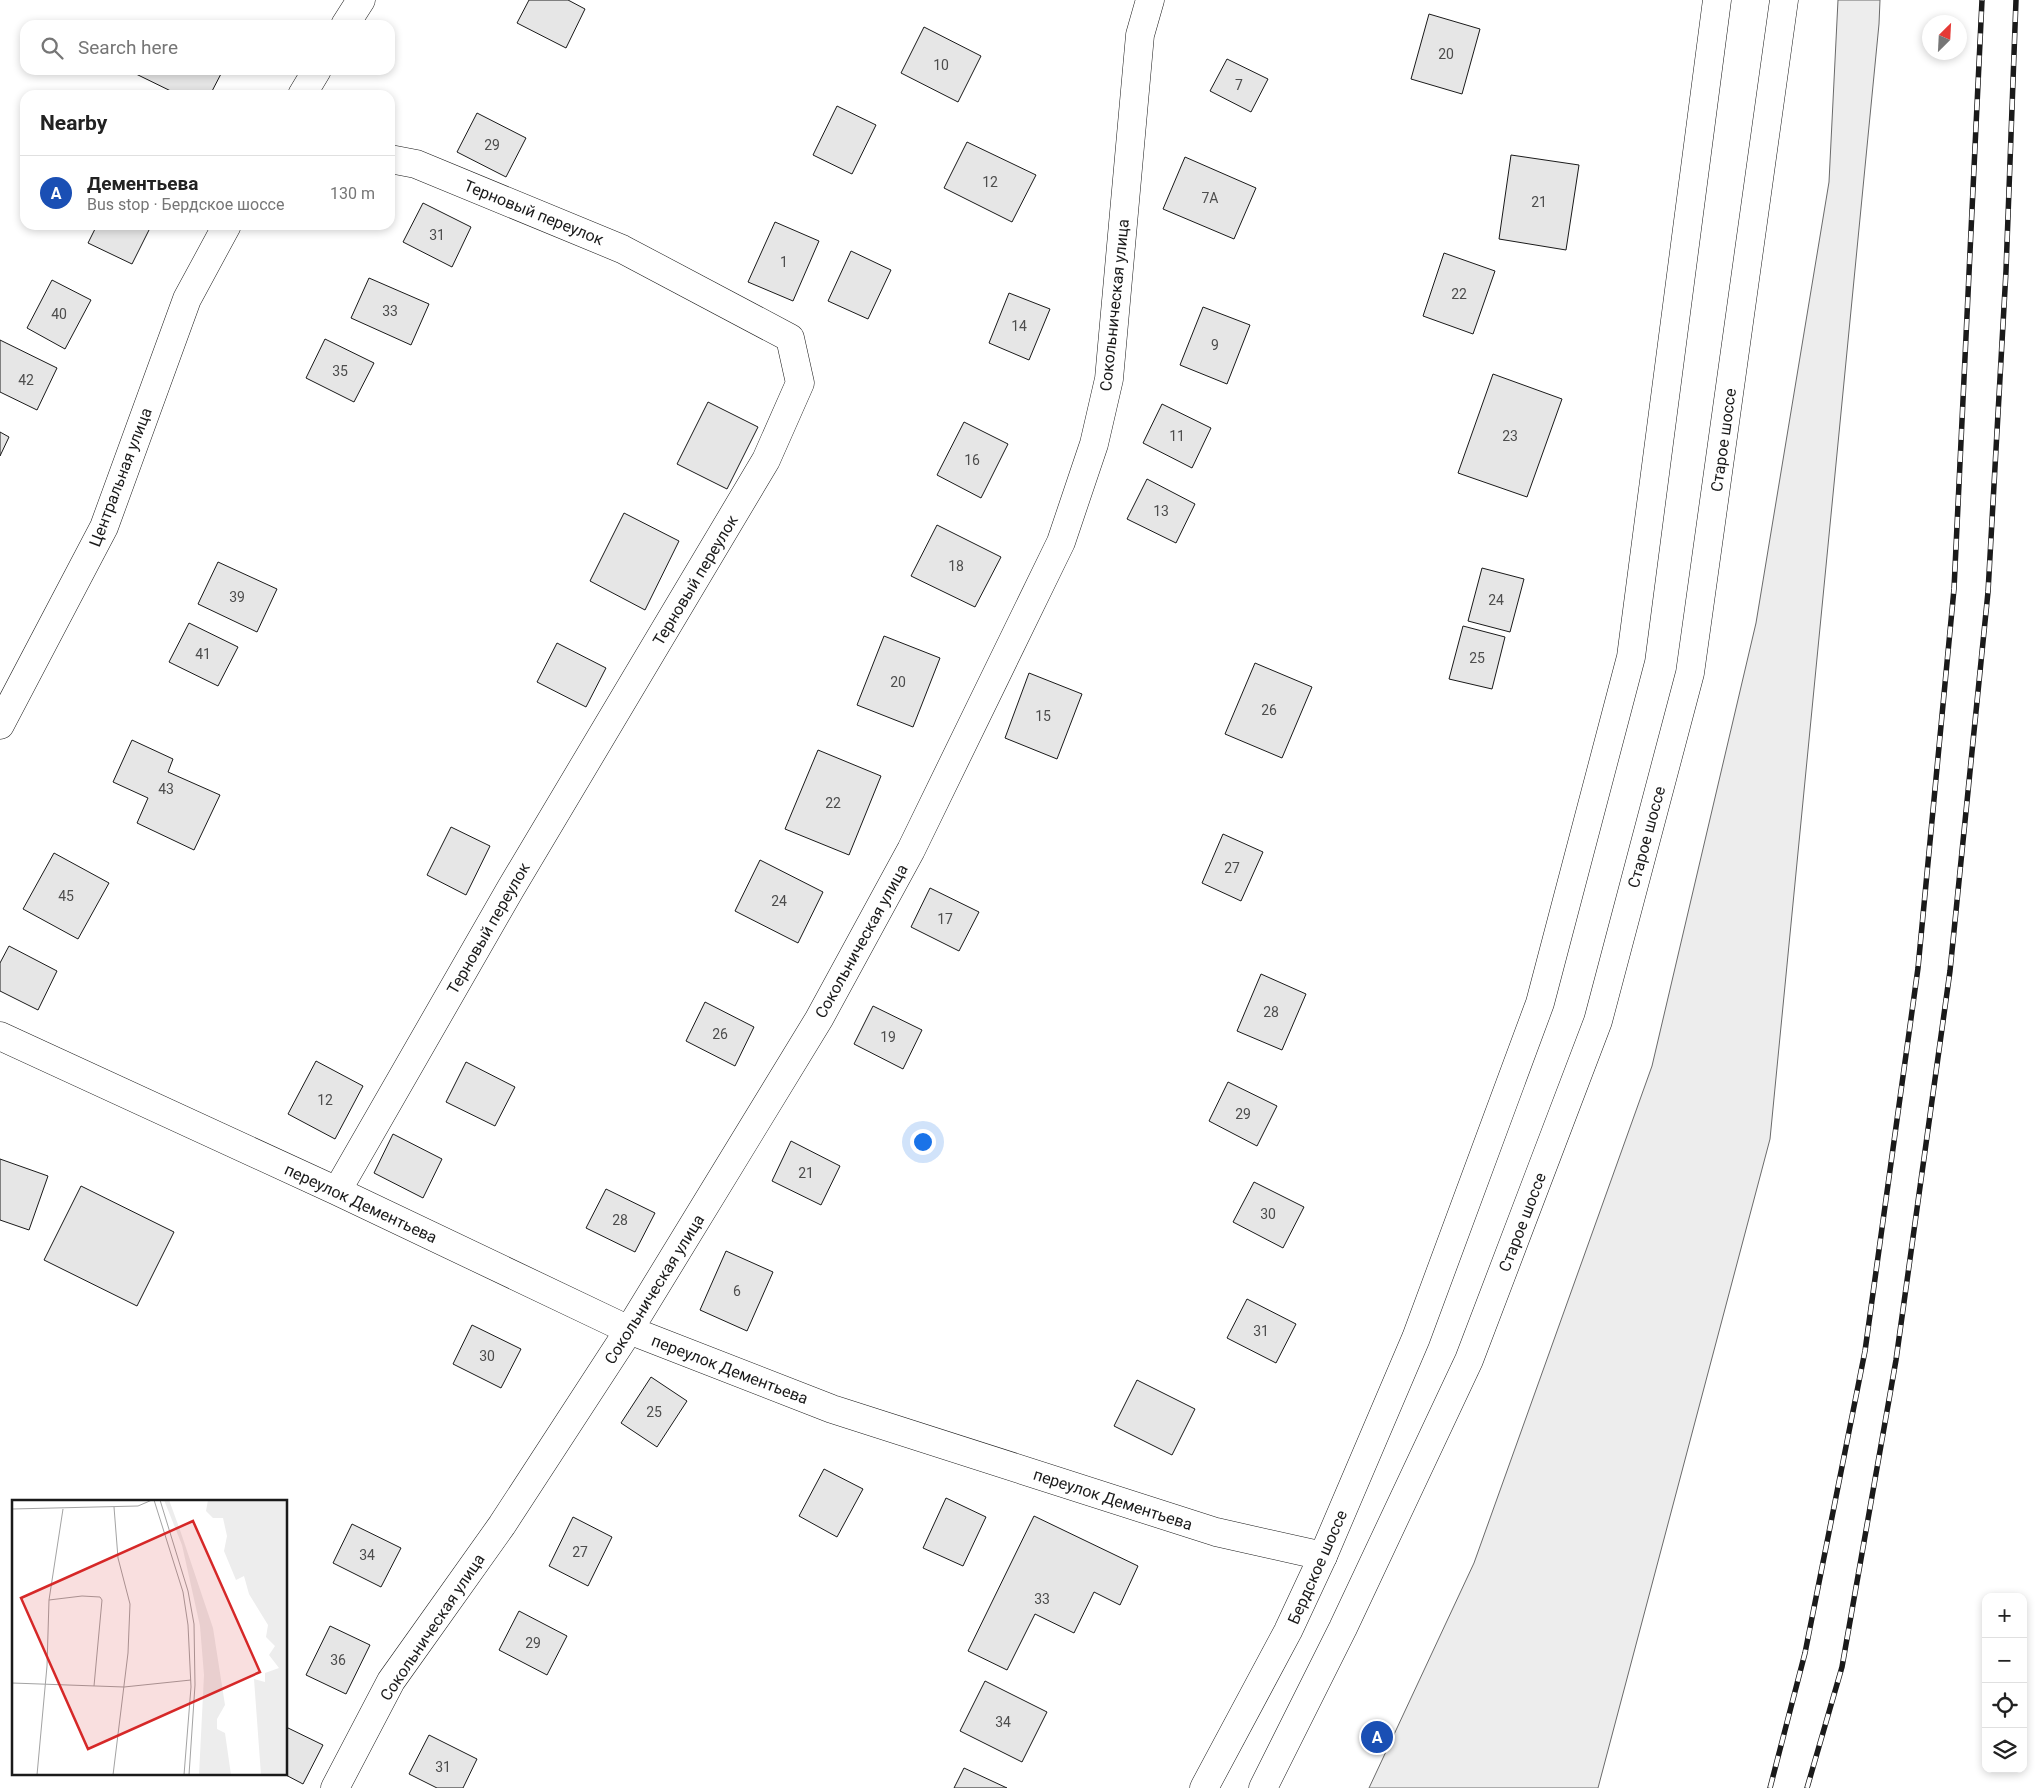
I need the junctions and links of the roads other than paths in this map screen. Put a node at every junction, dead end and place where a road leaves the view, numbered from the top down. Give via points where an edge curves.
1 (360, 0) edge
2 (1150, 0) edge
3 (1717, 0) edge
4 (1784, 0) edge
5 (348, 20) edge
6 (315, 75) edge
7 (305, 90) edge
8 (395, 160) edge
9 (224, 230) edge
10 (0, 725) edge
11 (0, 1036) edge
12 (336, 1192) junction
13 (629, 1330) junction
14 (1323, 1556) junction
15 (335, 1788) edge
16 (1204, 1788) edge
17 (1263, 1788) edge

1 - 5 main road
2 - 13 main road, Сокольническая улица via 1140,35 1109,379 1094,444 1061,542 911,850 819,1019
3 - 14 main road, Бердское шоссе via 1631,657 1540,1003 1416,1338
4 - 17 main road, Старое шоссе via 1690,672 1598,1021 1469,1360
6 - 7 main road
8 - 12 main road, Терновый переулок via 416,164 622,249 790,338 800,383 766,460 511,888
9 - 10 main road, Центральная улица via 186,299 104,527
11 - 12 main road, переулок Дементьева
12 - 13 main road, переулок Дементьева
13 - 14 main road, переулок Дементьева via 832,1409 1216,1532
13 - 15 main road, Сокольническая улица via 502,1525 391,1681
14 - 16 main road, Бердское шоссе via 1288,1631

